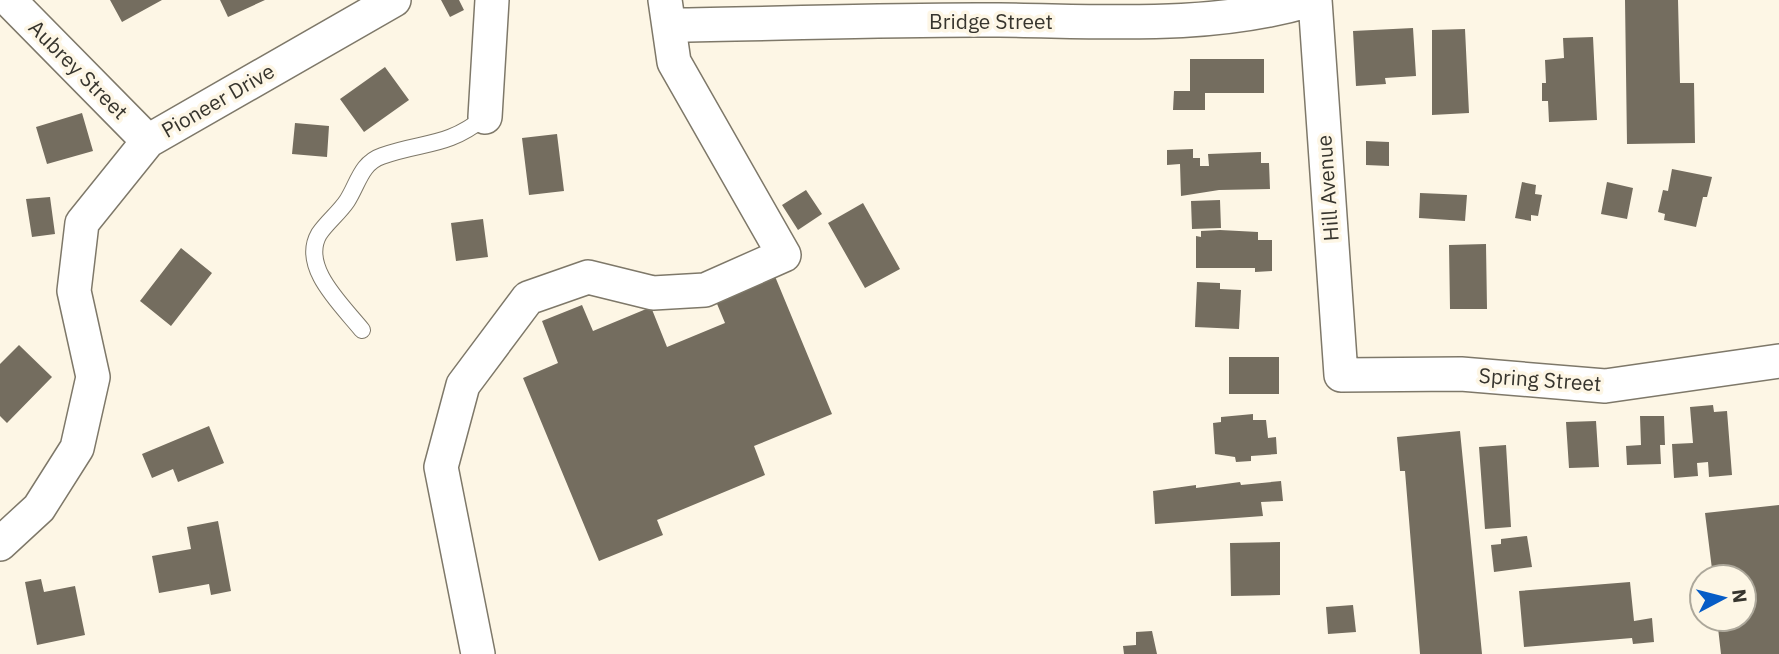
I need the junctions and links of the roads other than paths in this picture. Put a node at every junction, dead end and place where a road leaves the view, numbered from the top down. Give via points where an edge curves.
1 (9, 0) edge
2 (394, 0) edge
3 (492, 0) edge
4 (1313, 0) edge
5 (667, 13) edge
6 (485, 117) joint
7 (148, 141) junction
8 (362, 330) dead end
9 (1779, 361) edge
10 (1341, 375) joint
11 (0, 544) edge
12 (478, 654) edge

1 - 7 street, Aubrey Street
2 - 7 street, Pioneer Drive
3 - 6 street
4 - 5 street, Bridge Street via 1267,13 1112,23
4 - 10 street, Hill Avenue
5 - 12 street via 674,62 783,255 705,290 653,293 588,277 528,298 463,385 441,467
6 - 8 lane via 465,134 381,156 365,165 346,203 320,233 312,249 318,272
7 - 11 street, Pioneer Drive via 82,223 74,291 93,377 77,448 38,508
9 - 10 street, Spring Street via 1605,386 1461,374

